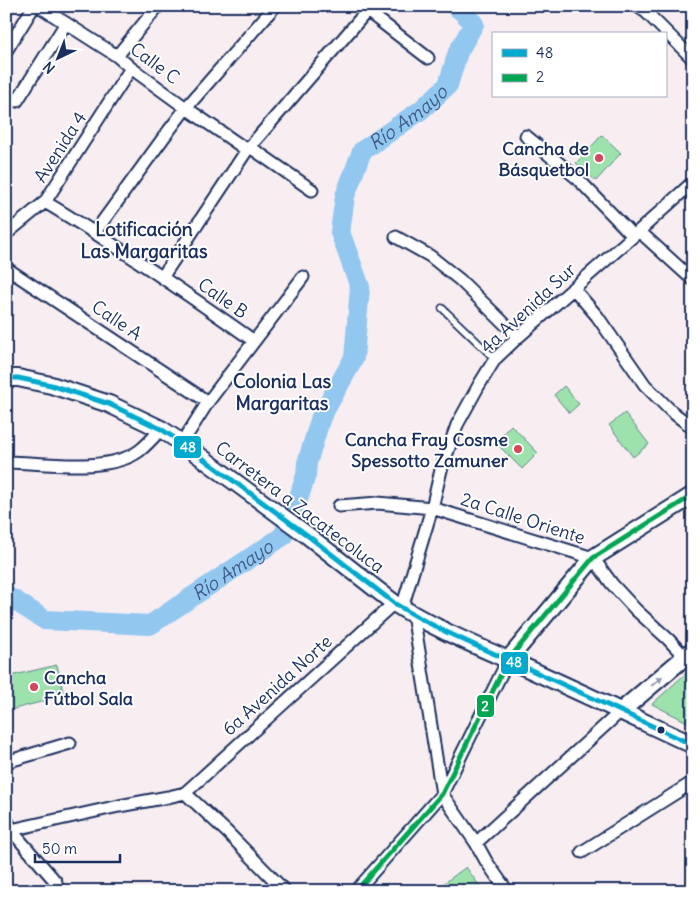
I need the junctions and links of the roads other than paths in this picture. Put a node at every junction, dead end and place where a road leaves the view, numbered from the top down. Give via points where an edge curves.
1 (34, 6) edge
2 (39, 6) edge
3 (158, 6) edge
4 (275, 6) edge
5 (645, 8) edge
6 (364, 9) edge
7 (66, 24) junction
8 (6, 51) edge
9 (117, 56) junction
10 (428, 58) dead end
11 (693, 60) edge
12 (131, 68) junction
13 (17, 101) dead end
14 (186, 108) junction
15 (526, 136) dead end
16 (249, 148) junction
17 (693, 182) edge
18 (312, 190) dead end
19 (45, 202) junction
20 (95, 232) junction
21 (636, 233) junction
22 (6, 234) edge
23 (396, 237) dead end
24 (6, 268) edge
25 (163, 276) junction
26 (303, 277) dead end
27 (693, 280) edge
28 (573, 288) junction
29 (442, 308) dead end
30 (518, 337) junction
31 (254, 341) junction
32 (495, 359) junction
33 (6, 378) edge
34 (208, 402) junction
35 (693, 428) edge
36 (161, 429) junction
37 (182, 443) junction
38 (9, 462) dead end
39 (693, 495) edge
40 (340, 506) dead end
41 (432, 508) junction
42 (592, 558) junction
43 (403, 608) junction
44 (689, 654) edge
45 (508, 660) junction
46 (621, 711) junction
47 (70, 743) dead end
48 (693, 745) edge
49 (6, 762) edge
50 (693, 782) edge
51 (185, 793) junction
52 (442, 794) junction
53 (6, 818) edge
54 (9, 833) edge
55 (476, 843) junction
56 (582, 852) dead end
57 (693, 889) edge
58 (57, 891) edge
59 (285, 891) edge
60 (356, 891) edge
61 (507, 891) edge
62 (689, 891) edge

1 - 8 street
2 - 7 street, Calle C
3 - 9 street
4 - 14 street
5 - 11 street
6 - 10 street
6 - 16 street
7 - 9 street, Calle C
7 - 13 street
9 - 12 street, Calle C
12 - 14 street, Calle C
12 - 19 street, Avenida 4
14 - 16 street, Calle C
14 - 20 street
15 - 21 street
16 - 18 street, Calle C
16 - 25 street
17 - 21 street, 4a Avenida Sur
19 - 20 street, Calle B
19 - 22 street, Avenida 4
20 - 25 street, Calle B
21 - 27 street
21 - 28 street, 4a Avenida Sur
23 - 30 street via 430,256 460,280
24 - 34 street, Calle A
25 - 31 street, Calle B
26 - 31 street
28 - 30 street, 4a Avenida Sur
28 - 35 street via 597,316 645,385 671,412
29 - 32 lane
30 - 32 street, 4a Avenida Sur
31 - 34 street
32 - 41 street, 4a Avenida Sur via 457,425
33 - 36 main road, Carretera a Zacatecoluca via 50,386 109,404
34 - 37 street
36 - 37 main road, Carretera a Zacatecoluca
36 - 38 street via 138,452 104,464
37 - 43 main road, Carretera a Zacatecoluca
39 - 42 main road
40 - 41 street, 2a Calle Oriente via 378,503
41 - 42 street, 2a Calle Oriente
41 - 43 street, 4a Avenida Sur
42 - 44 street, 2a Calle Oriente via 636,610
42 - 45 main road
43 - 45 main road, Carretera a Zacatecoluca
43 - 51 street, 6a Avenida Norte
43 - 52 street
46 -> 44 main road
45 - 46 main road, Carretera a Zacatecoluca
45 - 52 street
46 - 48 main road, Carretera a Zacatecoluca
46 - 55 street
47 - 49 street
50 - 56 street
51 - 54 street
51 - 59 street
52 - 55 street
52 - 60 street
53 - 54 street
54 - 58 street via 56,882
55 - 61 street
57 - 62 street

